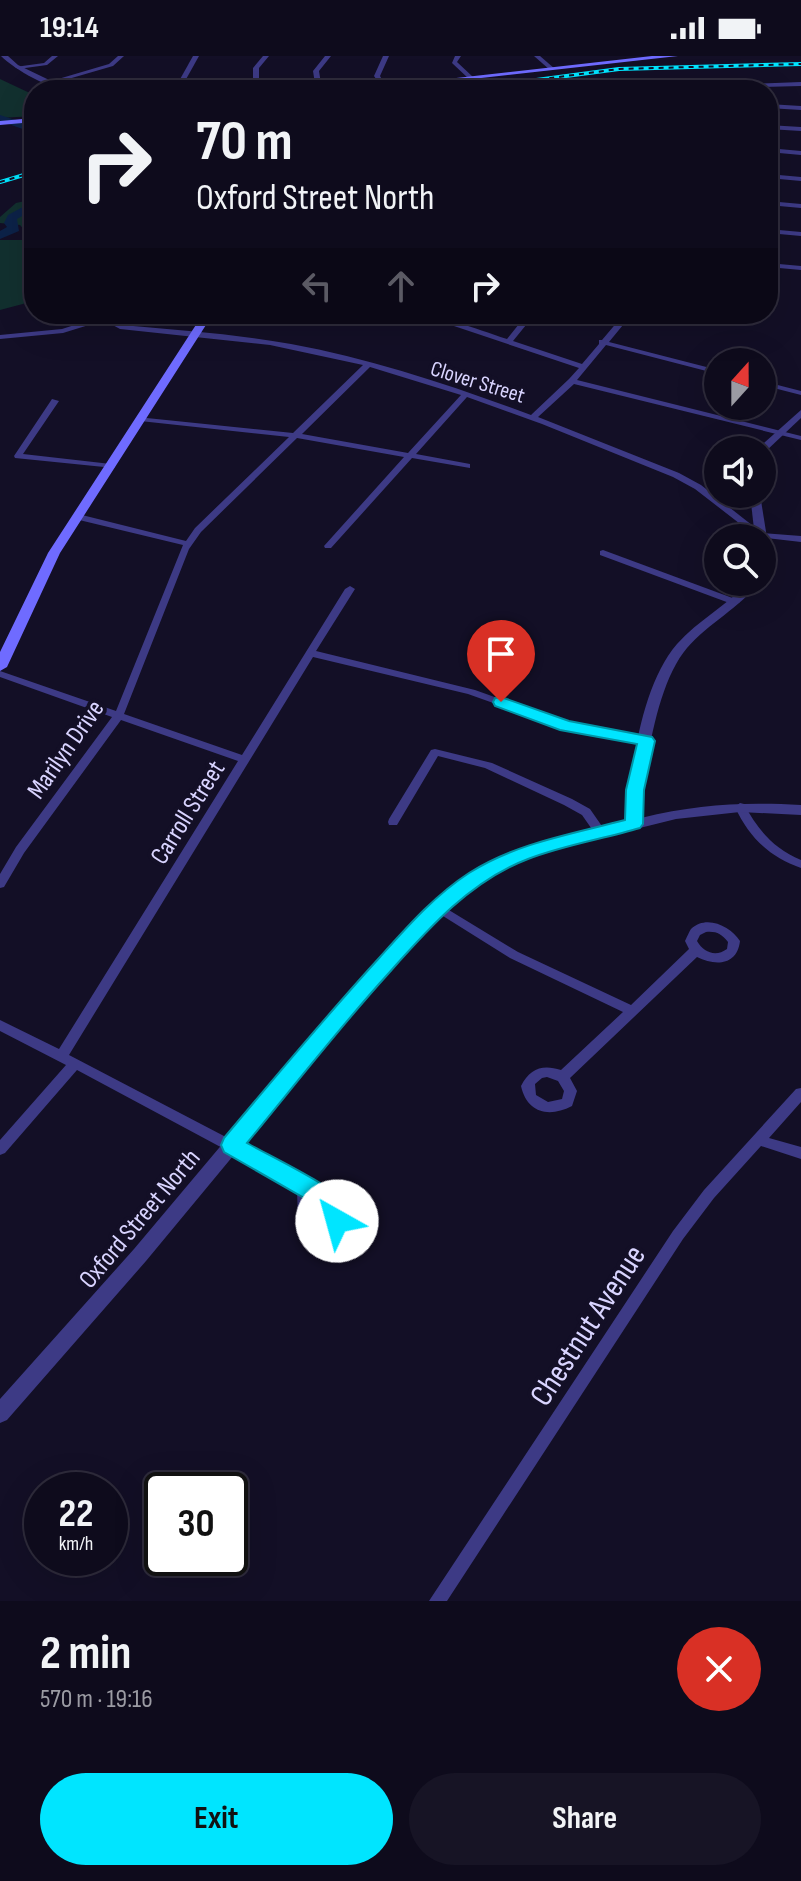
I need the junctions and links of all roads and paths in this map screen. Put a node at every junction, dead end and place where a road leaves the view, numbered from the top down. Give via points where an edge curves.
1 (4, 56) edge
2 (55, 56) edge
3 (121, 56) edge
4 (196, 56) edge
5 (266, 56) edge
6 (328, 56) edge
7 (386, 56) edge
8 (458, 56) edge
9 (537, 56) edge
10 (674, 56) edge
11 (653, 57) edge
12 (606, 60) edge
13 (18, 67) junction
14 (552, 69) junction
15 (471, 78) junction
16 (47, 80) edge
17 (59, 80) edge
18 (183, 80) edge
19 (256, 80) edge
20 (317, 80) edge
21 (380, 80) edge
22 (456, 80) edge
23 (801, 84) edge
24 (778, 85) edge
25 (778, 107) edge
26 (801, 108) edge
27 (778, 128) edge
28 (801, 129) edge
29 (778, 151) edge
30 (801, 153) edge
31 (778, 177) edge
32 (801, 179) edge
33 (778, 204) edge
34 (801, 206) edge
35 (778, 232) edge
36 (801, 234) edge
37 (778, 266) edge
38 (801, 268) edge
39 (83, 324) edge
40 (116, 324) edge
41 (202, 324) edge
42 (461, 324) edge
43 (523, 324) edge
44 (619, 324) edge
45 (120, 327) junction
46 (52, 333) junction
47 (195, 334) junction
48 (0, 337) edge
49 (509, 342) junction
50 (602, 342) junction
51 (367, 366) junction
52 (582, 367) junction
53 (704, 368) edge
54 (572, 381) junction
55 (776, 387) edge
56 (801, 393) edge
57 (465, 395) junction
58 (55, 401) dead end
59 (801, 413) edge
60 (533, 417) junction
61 (140, 419) junction
62 (777, 434) junction
63 (294, 436) junction
64 (801, 438) edge
65 (410, 456) junction
66 (111, 466) junction
67 (467, 466) dead end
68 (78, 517) junction
69 (745, 524) edge
70 (776, 537) edge
71 (801, 539) edge
72 (188, 544) junction
73 (328, 546) dead end
74 (603, 553) dead end
75 (350, 589) dead end
76 (741, 596) edge
77 (735, 602) junction
78 (311, 653) junction
79 (0, 667) edge
80 (0, 674) edge
81 (119, 715) junction
82 (646, 741) junction
83 (245, 760) junction
84 (740, 807) junction
85 (801, 810) edge
86 (393, 822) dead end
87 (634, 824) junction
88 (600, 832) junction
89 (801, 864) edge
90 (0, 884) edge
91 (439, 908) junction
92 (696, 950) dead end
93 (633, 1011) junction
94 (0, 1025) edge
95 (61, 1057) junction
96 (75, 1064) junction
97 (563, 1077) dead end
98 (801, 1093) edge
99 (758, 1140) junction
100 (232, 1145) junction
101 (0, 1149) edge
102 (801, 1153) edge
103 (304, 1186) dead end
104 (0, 1413) edge
105 (437, 1601) edge

1 - 13 street
2 - 13 street via 45,64
3 - 17 street via 104,68
4 - 18 street
5 - 19 street via 256,68
6 - 20 street via 316,71
7 - 21 street
8 - 15 street via 454,62
9 - 14 street
10 - 11 main road
11 - 12 main road
12 - 14 main road
13 - 16 street
14 - 15 main road
15 - 22 main road
23 - 24 street
25 - 26 street
27 - 28 street
29 - 30 street
31 - 32 street
33 - 34 street
35 - 36 street
37 - 38 street
39 - 46 street
40 - 45 street
41 - 47 main road
42 - 49 street
43 - 49 street
44 - 50 street
45 - 46 street, Clover Street
45 - 47 street, Clover Street
46 - 48 street
47 - 51 street, Clover Street via 310,350
47 - 61 main road
49 - 52 street
50 - 52 street
50 - 53 street
51 - 57 street, Clover Street
51 - 63 street, Marilyn Drive
52 - 54 street
54 - 60 street
54 - 62 street
55 - 56 street
57 - 60 street, Clover Street
57 - 65 street
58 - 66 street via 18,456
59 - 62 street
60 - 69 street, Clover Street via 676,475
61 - 63 street
61 - 66 main road
62 - 64 street
63 - 65 street
63 - 72 street, Marilyn Drive via 210,515
65 - 67 street
65 - 73 street
66 - 68 main road
68 - 72 street
68 - 79 main road via 41,579
70 - 71 street
72 - 81 street, Marilyn Drive
74 - 77 street
75 - 78 street, Carroll Street
76 - 77 street
77 - 82 street via 673,658
78 - 82 street via 471,692 566,726
78 - 83 street, Carroll Street
80 - 81 street
81 - 83 street
81 - 90 street, Marilyn Drive
82 - 87 street
83 - 95 street, Carroll Street
84 - 85 street, Oxford Street North
84 - 87 street, Oxford Street North
84 - 89 street via 764,844
86 - 88 street via 435,752 488,765 568,802 586,812
87 - 88 street, Oxford Street North
88 - 91 street, Oxford Street North via 498,865
91 - 93 street via 514,955
91 - 100 street, Oxford Street North via 346,1007
92 - 93 street
93 - 97 street
94 - 95 street
95 - 96 street
96 - 100 street
96 - 101 street
98 - 99 street, Chestnut Avenue
99 - 102 street
99 - 105 street, Chestnut Avenue via 678,1235
100 - 103 street
100 - 104 street, Oxford Street North

